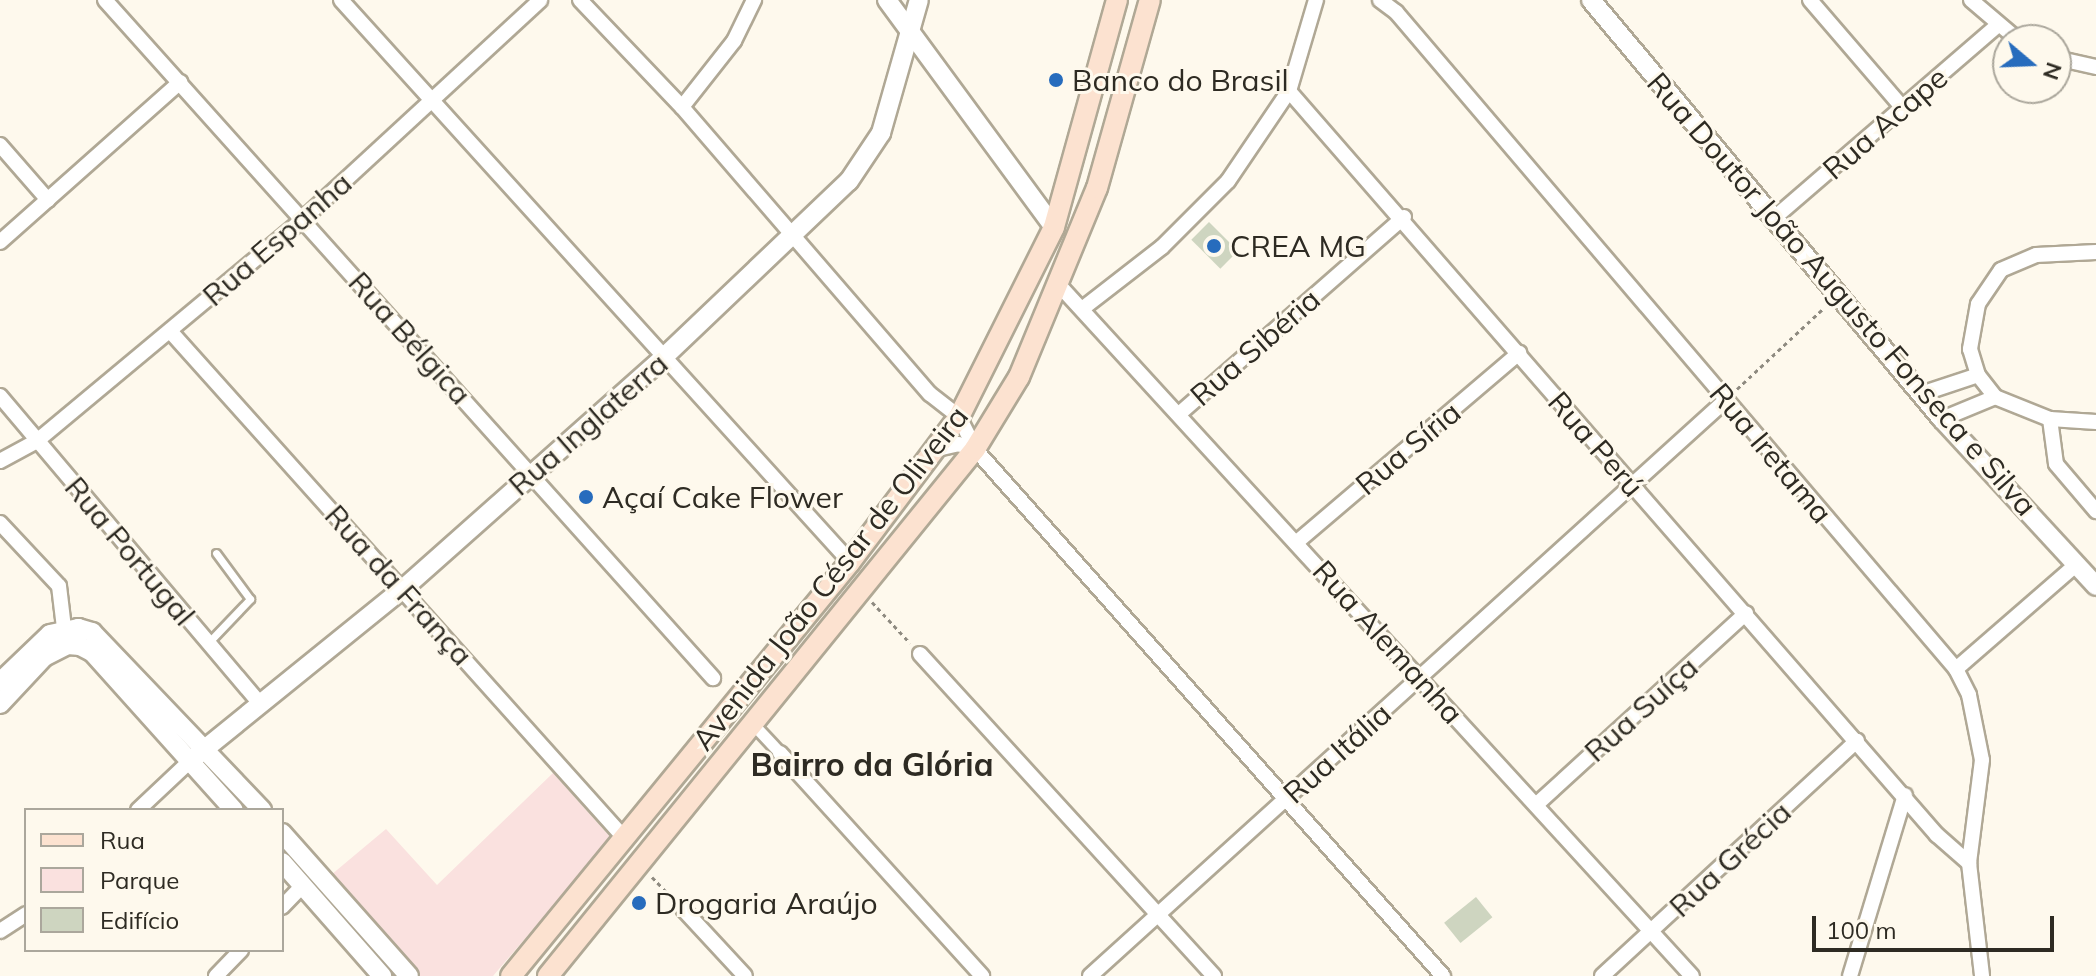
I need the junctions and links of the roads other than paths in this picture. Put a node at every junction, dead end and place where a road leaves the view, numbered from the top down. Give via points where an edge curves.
1 (105, 0) edge
2 (341, 0) edge
3 (540, 0) edge
4 (580, 0) edge
5 (754, 0) edge
6 (887, 0) edge
7 (919, 0) edge
8 (1117, 0) edge
9 (1150, 0) edge
10 (1316, 0) edge
11 (1380, 0) edge
12 (1591, 0) edge
13 (1810, 0) edge
14 (1971, 0) edge
15 (1995, 24) edge
16 (910, 30) junction
17 (1992, 30) edge
18 (2072, 62) edge
19 (2096, 67) edge
20 (180, 82) junction
21 (1289, 91) junction
22 (435, 101) junction
23 (682, 107) junction
24 (1903, 108) junction
25 (0, 145) edge
26 (48, 200) junction
27 (1404, 217) junction
28 (302, 220) junction
29 (1772, 220) junction
30 (1054, 227) junction
31 (792, 238) junction
32 (0, 242) edge
33 (2096, 252) edge
34 (1059, 285) junction
35 (1082, 309) junction
36 (170, 331) junction
37 (1519, 353) junction
38 (665, 356) junction
39 (1978, 375) junction
40 (1921, 394) junction
41 (0, 396) edge
42 (1995, 397) junction
43 (1726, 400) junction
44 (1179, 414) junction
45 (959, 417) junction
46 (1942, 419) junction
47 (2050, 419) junction
48 (2096, 422) edge
49 (37, 441) junction
50 (975, 449) junction
51 (933, 450) junction
52 (0, 461) edge
53 (532, 473) junction
54 (1630, 483) junction
55 (2096, 511) edge
56 (0, 523) edge
57 (1297, 542) junction
58 (216, 553) dead end
59 (850, 562) junction
60 (2077, 564) junction
61 (2096, 586) edge
62 (404, 588) junction
63 (1746, 613) junction
64 (64, 628) junction
65 (208, 643) junction
66 (920, 654) road end
67 (1956, 669) junction
68 (1419, 677) junction
69 (713, 678) dead end
70 (0, 682) edge
71 (0, 704) edge
72 (261, 705) junction
73 (753, 724) junction
74 (1857, 741) junction
75 (207, 749) junction
76 (780, 753) joint
77 (190, 761) junction
78 (1905, 795) junction
79 (1288, 798) junction
80 (1537, 804) junction
81 (140, 808) edge
82 (232, 808) edge
83 (260, 808) edge
84 (284, 835) edge
85 (1937, 835) junction
86 (626, 840) junction
87 (1973, 840) junction
88 (1969, 863) junction
89 (284, 864) edge
90 (303, 885) junction
91 (284, 905) edge
92 (683, 909) road end
93 (1159, 913) junction
94 (24, 915) edge
95 (0, 931) edge
96 (1652, 932) junction
97 (239, 952) edge
98 (216, 976) edge
99 (382, 976) edge
100 (409, 976) edge
101 (511, 976) edge
102 (548, 976) edge
103 (745, 976) edge
104 (982, 976) edge
105 (1090, 976) edge
106 (1214, 976) edge
107 (1443, 976) edge
108 (1602, 976) edge
109 (1692, 976) edge
110 (1850, 976) edge
111 (1982, 976) edge

1 - 20 street, Rua Bélgica
2 - 22 street
3 - 22 street, Rua Espanha
4 - 23 street
5 - 23 street via 734,41
6 - 16 street
7 - 16 street, Rua Inglaterra
8 - 30 main road, Avenida João César de Oliveira
9 - 34 main road, Avenida João César de Oliveira via 1097,188
10 - 21 street
11 - 43 street, Rua Iretama via 1396,12
12 - 29 street, Rua Doutor João Augusto Fonseca e Silva
13 - 24 street
14 - 15 street
16 - 30 street
16 - 31 street, Rua Inglaterra via 881,133 867,160
17 - 24 street, Rua Acape
18 - 19 street
20 - 26 street
20 - 28 street, Rua Bélgica
21 - 27 street, Rua Perú
21 - 35 street via 1228,181 1162,247
22 - 28 street, Rua Espanha
22 - 38 street
23 - 31 street
24 - 29 street, Rua Acape
25 - 26 street
26 - 32 street
27 - 37 street, Rua Perú
27 - 44 street, Rua Sibéria
28 - 36 street, Rua Espanha
28 - 53 street, Rua Bélgica
29 - 40 street, Rua Doutor João Augusto Fonseca e Silva
30 - 45 main road, Avenida João César de Oliveira
31 - 38 street, Rua Inglaterra
31 - 45 street via 930,394
33 - 39 street via 2036,255 2001,270 1978,304 1970,349
34 - 35 street, Rua Alemanha
34 - 50 main road, Avenida João César de Oliveira via 1019,377
35 - 44 street, Rua Alemanha
36 - 49 street, Rua Espanha
36 - 62 street, Rua da França
37 - 54 street, Rua Perú
37 - 57 street, Rua Síria
38 - 53 street, Rua Inglaterra
38 - 59 street
39 - 40 street
39 - 42 street
40 - 46 street, Rua Doutor João Augusto Fonseca e Silva
41 - 49 street, Rua Portugal
42 - 46 street
42 - 47 street
43 - 54 street, Rua Itália
43 - 67 street, Rua Iretama
44 - 57 street, Rua Alemanha
45 - 50 street
45 - 51 main road, Avenida João César de Oliveira
46 - 60 street, Rua Doutor João Augusto Fonseca e Silva
47 - 48 street
47 - 55 street via 2056,464
49 - 52 street, Rua Espanha
49 - 65 street, Rua Portugal
50 - 51 street via 958,444
50 - 73 main road, Avenida João César de Oliveira
50 - 79 street
51 - 59 main road, Avenida João César de Oliveira
53 - 62 street, Rua Inglaterra
53 - 69 street, Rua Bélgica
54 - 63 street, Rua Perú
54 - 68 street, Rua Itália
56 - 64 street via 59,586
57 - 68 street, Rua Alemanha
58 - 65 lane via 250,599
59 - 86 main road, Avenida João César de Oliveira
60 - 61 street, Rua Doutor João Augusto Fonseca e Silva
60 - 67 street
62 - 72 street, Rua Inglaterra
62 - 86 street, Rua da França
63 - 74 street, Rua Perú
63 - 80 street, Rua Suíça
64 - 70 street via 35,646
64 - 75 street via 105,640
65 - 72 street, Rua Portugal
66 - 93 street
67 - 87 street, Rua Iretama via 1969,695 1982,760
68 - 79 street, Rua Itália
68 - 80 street, Rua Alemanha
71 - 77 street via 44,657 68,645 80,646 92,652
72 - 75 street, Rua Inglaterra
73 - 76 street
73 - 102 main road, Avenida João César de Oliveira
74 - 78 street, Rua Perú
74 - 96 street, Rua Grécia
75 - 77 street, Rua Inglaterra
75 - 83 street
76 - 104 street
77 - 81 street
77 - 82 street
78 - 85 street, Rua Perú
78 - 110 street
79 - 93 street, Rua Itália
79 - 107 street
80 - 96 street, Rua Alemanha
84 - 100 street
85 - 87 street
85 - 88 street, Rua Perú
86 - 101 main road, Avenida João César de Oliveira
87 - 88 street, Rua Iretama
88 - 111 street, Rua Iretama
89 - 90 street
90 - 91 street
90 - 99 street
92 - 103 street
93 - 105 street, Rua Itália
93 - 106 street
94 - 95 street
96 - 108 street, Rua Grécia
96 - 109 street, Rua Alemanha
97 - 98 street

